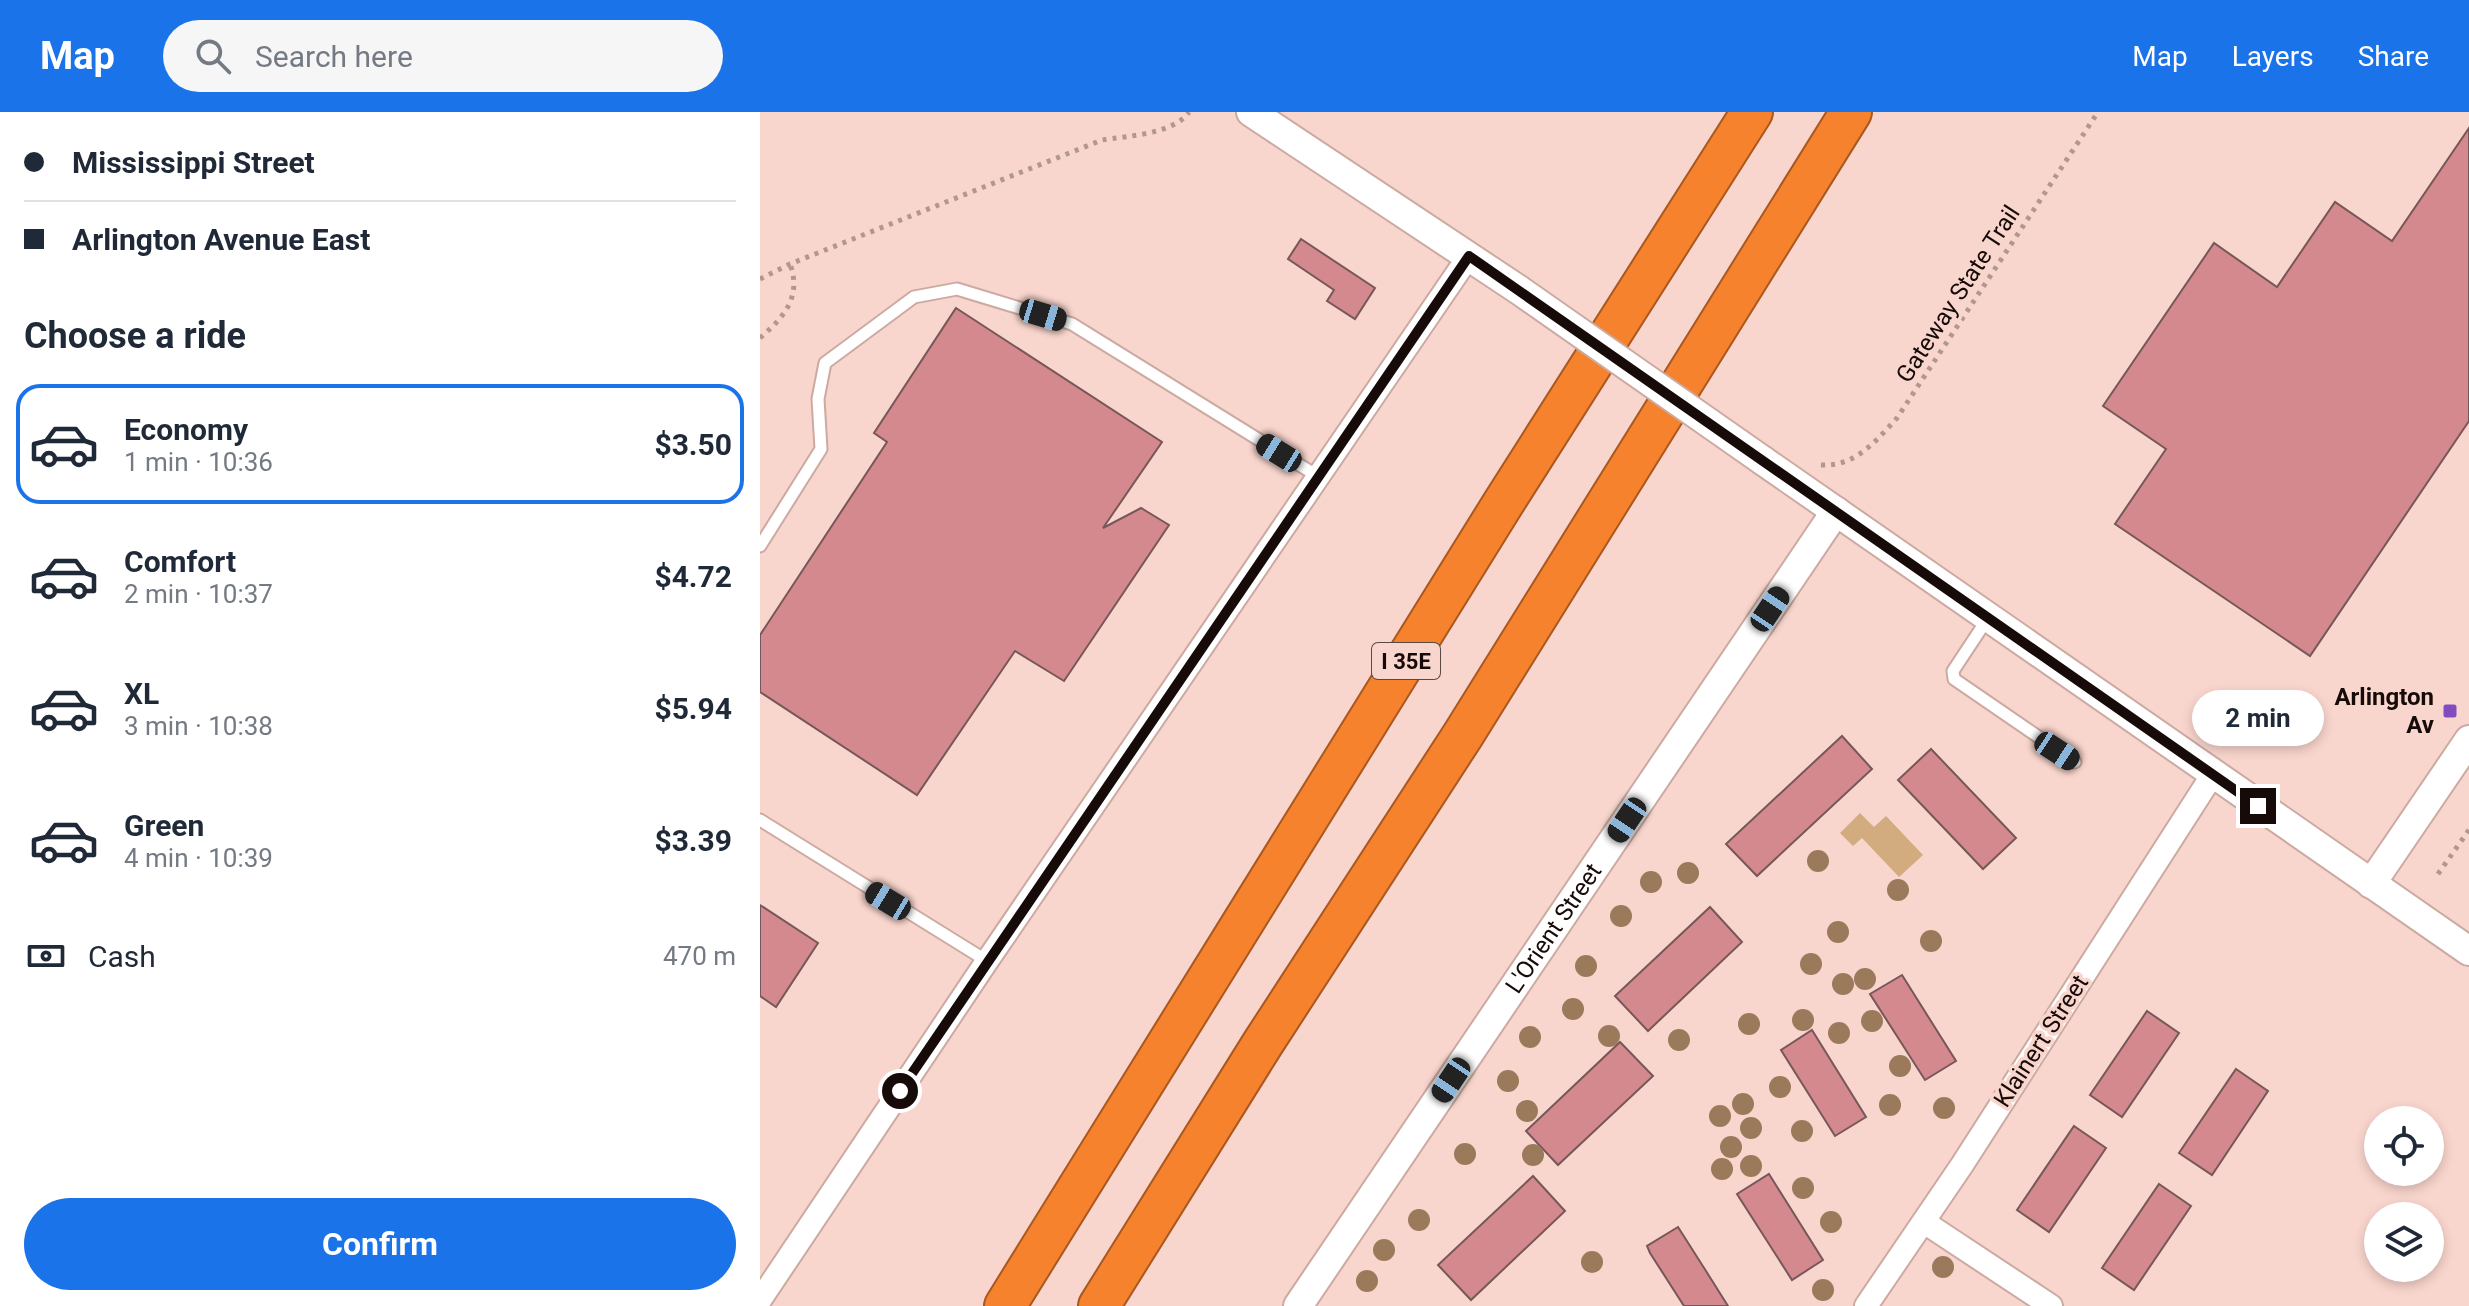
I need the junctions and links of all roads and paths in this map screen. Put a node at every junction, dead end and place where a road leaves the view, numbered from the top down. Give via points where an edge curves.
1 (1189, 112) edge
2 (1752, 112) edge
3 (1851, 112) edge
4 (2098, 112) edge
5 (1264, 116) edge
6 (1469, 256) junction
7 (790, 264) junction
8 (760, 279) edge
9 (760, 338) edge
10 (1823, 466) dead end
11 (1319, 477) junction
12 (1836, 511) junction
13 (760, 546) edge
14 (1988, 617) junction
15 (2469, 740) edge
16 (2075, 762) dead end
17 (2213, 774) junction
18 (760, 820) edge
19 (2469, 830) edge
20 (2438, 874) dead end
21 (2371, 884) junction
22 (2469, 951) edge
23 (987, 961) junction
24 (1206, 1134) junction
25 (1924, 1222) junction
26 (760, 1300) edge
27 (1005, 1306) edge
28 (1099, 1306) edge
29 (1129, 1306) edge
30 (1298, 1306) edge
31 (1866, 1306) edge
32 (2051, 1306) edge

1 - 7 path via 1155,131 1102,140
2 - 27 highway, I 35E
3 - 24 highway via 1463,735
4 - 10 path, Gateway State Trail via 1897,418 1868,450
5 - 6 street
6 - 11 street
6 - 12 street, bridge
7 - 8 path
7 - 9 path via 796,280 784,317
11 - 13 lane via 1072,324 957,289 914,297 825,363 818,399 821,449
11 - 23 street
12 - 14 street
12 - 30 street, L'Orient Street
14 - 16 lane via 1953,671 1954,679
14 - 17 street
15 - 21 street
17 - 21 street
17 - 25 street, Klainert Street
18 - 23 lane
19 - 20 path
21 - 22 street
23 - 26 street
24 - 28 highway
24 - 29 highway
25 - 31 street, Klainert Street
25 - 32 street

